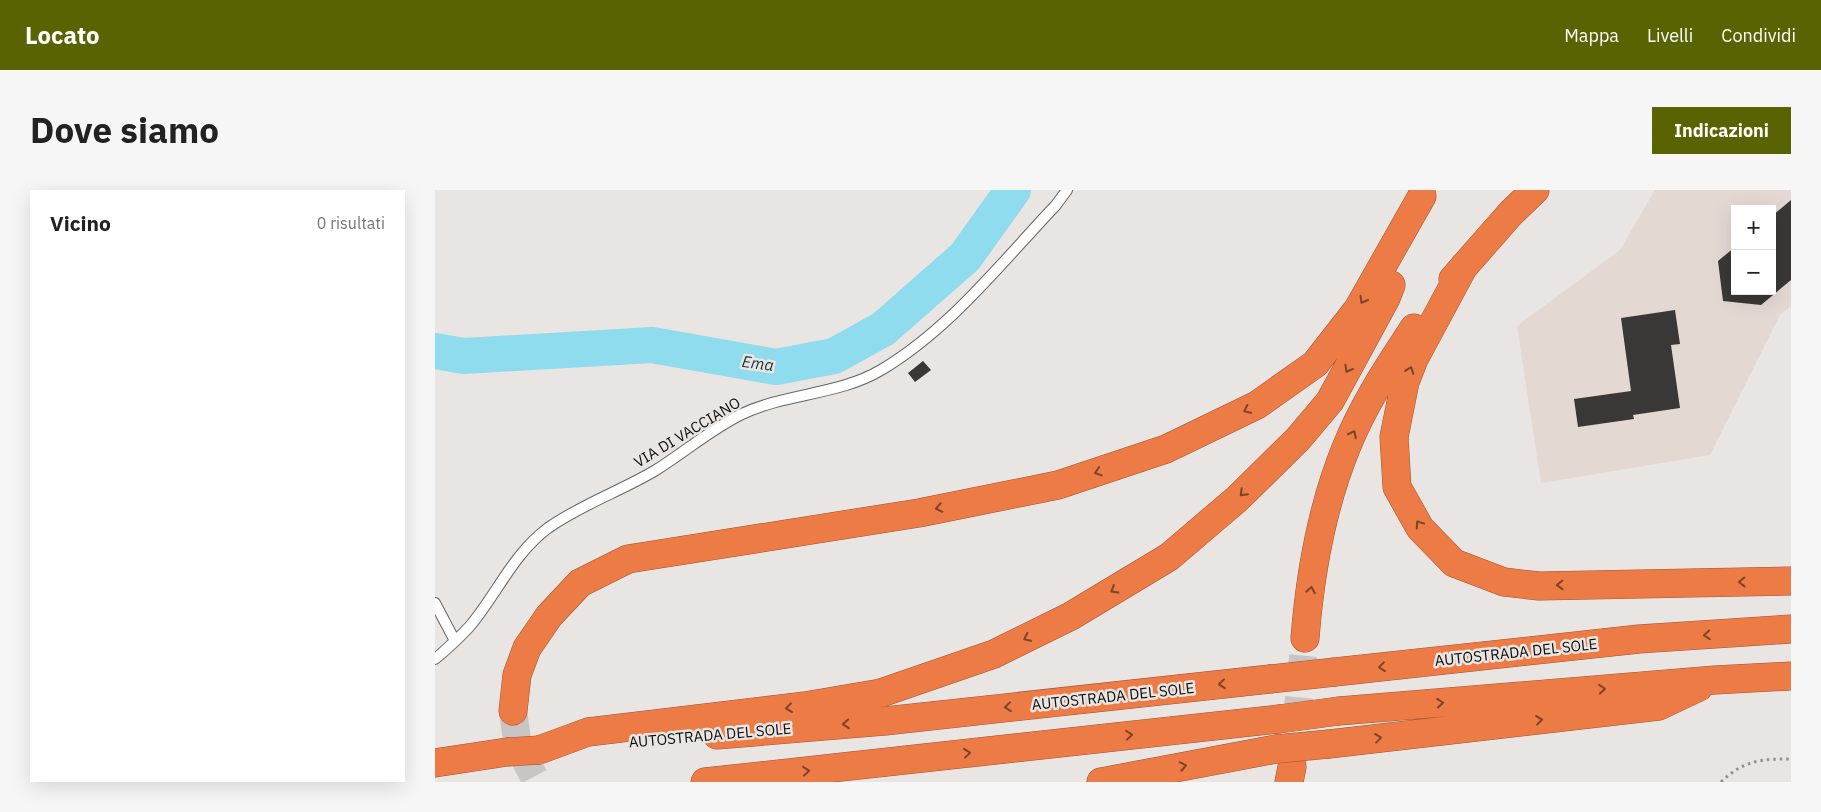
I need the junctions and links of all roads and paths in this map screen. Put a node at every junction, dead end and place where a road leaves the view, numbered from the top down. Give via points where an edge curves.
1 (1067, 190) edge
2 (1535, 190) edge
3 (1423, 193) edge
4 (1464, 266) junction
5 (1791, 581) edge
6 (435, 603) edge
7 (1791, 629) edge
8 (1305, 638) tunnel mouth
9 (455, 641) junction
10 (435, 659) edge
11 (1791, 676) edge
12 (1715, 680) junction
13 (513, 711) tunnel mouth
14 (539, 750) junction
15 (1791, 759) edge
16 (435, 763) edge
17 (1286, 766) edge
18 (705, 782) edge
19 (1101, 782) edge
20 (1721, 782) edge

1 - 9 lane, VIA DI VACCIANO via 948,320 915,347 870,374 835,388 779,401 743,414 655,470 583,506 548,528 513,563 470,626
2 - 4 highway
3 -> 13 highway via 1358,309 1315,364 1257,405 1165,449 1058,485 919,513 628,559 580,583 549,616 527,648 517,676
3 -> 14 highway via 1386,298 1330,401 1298,439 1237,499 1169,557 1071,616 994,654 881,693 805,706 588,732
5 -> 4 highway via 1539,586 1504,582 1454,564 1420,528 1397,488 1394,437 1405,382 1414,359
8 -> 4 highway via 1323,522 1346,448 1384,373 1433,300
6 - 9 lane
7 -> 14 highway, AUTOSTRADA DEL SOLE, bridge via 1639,639 885,721
9 - 10 lane, VIA DI VACCIANO
11 - 12 highway
17 -> 12 highway, bridge via 1329,744 1659,706
18 -> 12 highway, bridge via 1339,711
14 - 16 highway, AUTOSTRADA DEL SOLE, bridge
15 - 20 path via 1762,759 1735,769
19 -> 17 highway

